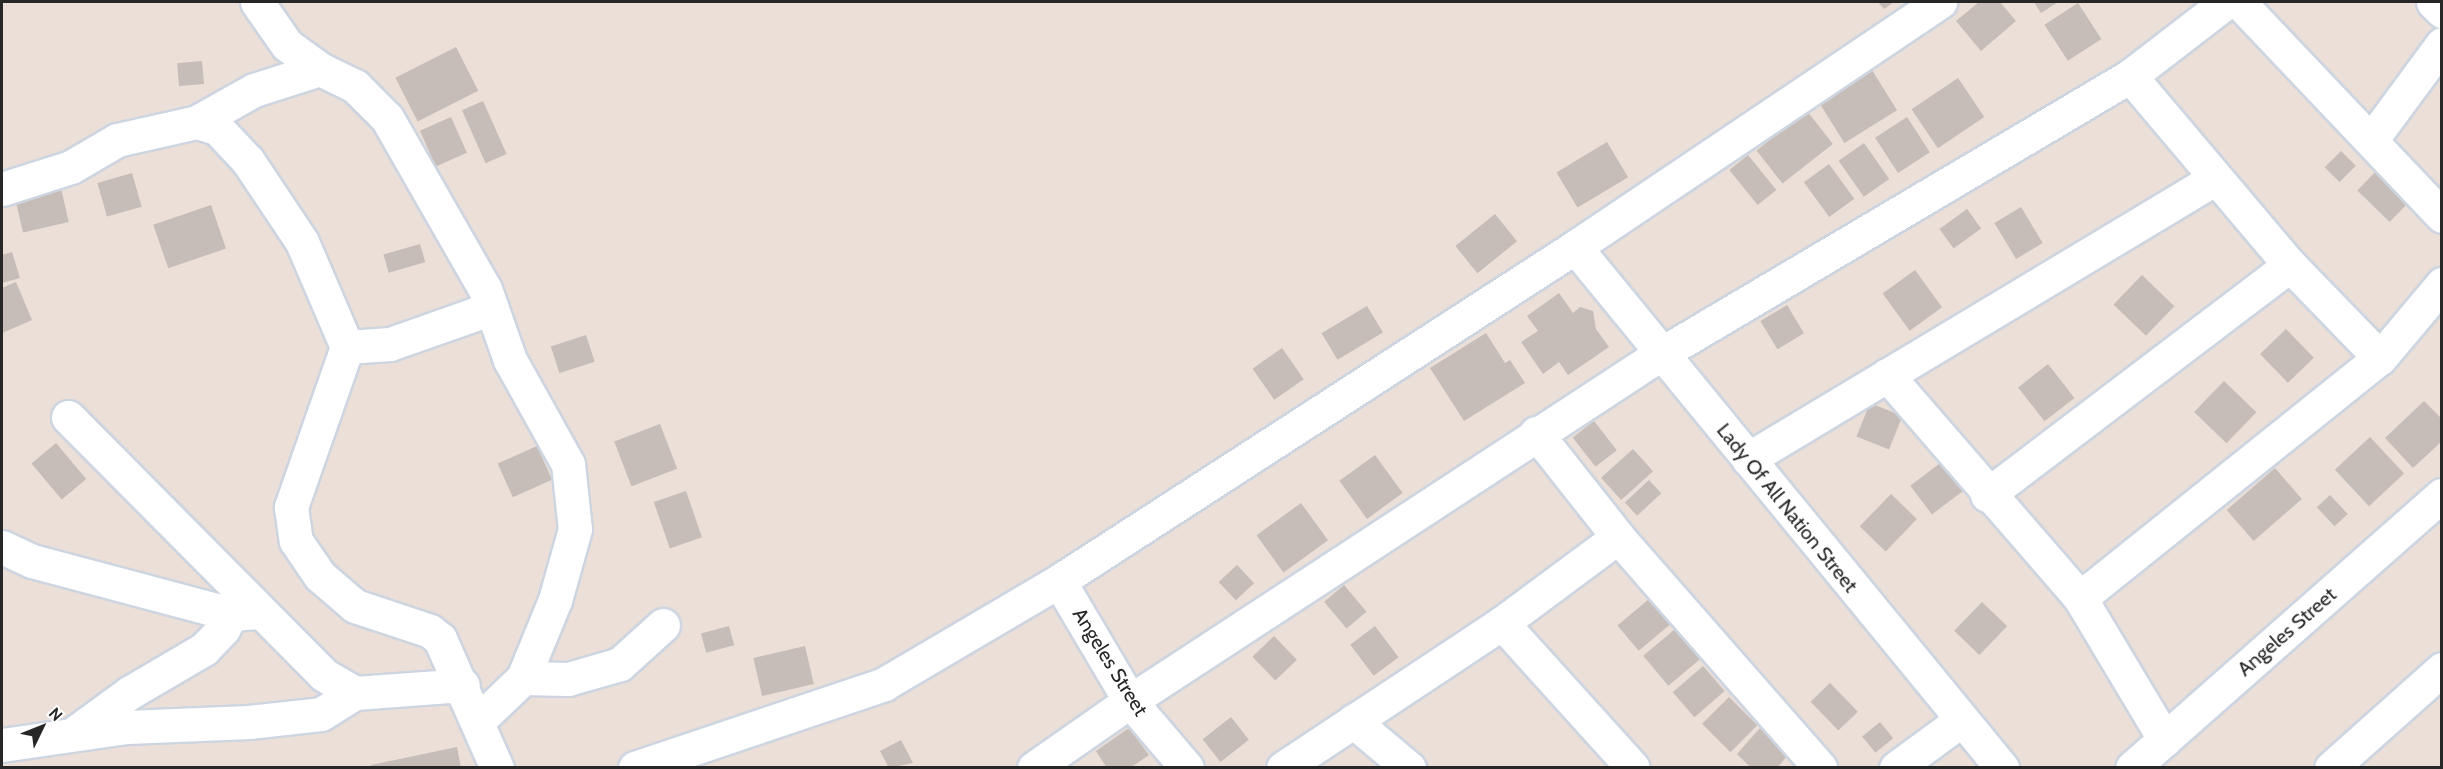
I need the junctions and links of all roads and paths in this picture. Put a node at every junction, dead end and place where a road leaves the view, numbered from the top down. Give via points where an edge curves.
1 (256, 2) edge
2 (1940, 2) edge
3 (2226, 2) edge
4 (2239, 2) edge
5 (2433, 2) edge
6 (2442, 11) edge
7 (2442, 44) edge
8 (320, 69) junction
9 (2130, 76) junction
10 (197, 122) junction
11 (2372, 139) junction
12 (2214, 179) junction
13 (2, 189) edge
14 (2442, 216) edge
15 (1575, 247) junction
16 (2290, 265) junction
17 (2442, 284) edge
18 (492, 308) junction
19 (347, 347) junction
20 (1659, 355) junction
21 (2380, 358) junction
22 (1887, 375) junction
23 (68, 417) dead end
24 (1536, 433) junction
25 (1748, 459) junction
26 (1987, 495) junction
27 (2442, 495) edge
28 (1618, 537) junction
29 (2, 547) edge
30 (1059, 581) junction
31 (2080, 598) junction
32 (245, 613) junction
33 (1502, 622) junction
34 (663, 625) dead end
35 (2442, 669) edge
36 (523, 678) junction
37 (463, 685) junction
38 (355, 693) junction
39 (1130, 700) junction
40 (478, 721) junction
41 (1353, 721) junction
42 (1960, 721) junction
43 (73, 734) junction
44 (2165, 740) junction
45 (2, 745) edge
46 (497, 768) edge
47 (635, 768) edge
48 (1034, 768) edge
49 (1186, 768) edge
50 (1283, 768) edge
51 (1408, 768) edge
52 (1633, 768) edge
53 (1820, 768) edge
54 (1896, 768) edge
55 (2002, 768) edge
56 (2132, 768) edge
57 (2331, 768) edge

1 - 8 street via 287,45
2 - 15 street
3 - 9 street
4 - 11 street
5 - 6 street
7 - 11 street
8 - 10 street via 254,90
8 - 18 street via 355,86 387,118 485,289
9 - 12 street
9 - 20 street
10 - 13 street via 117,140 71,166
10 - 19 street via 217,128 248,161 302,242
11 - 14 street
12 - 16 street
12 - 22 street
15 - 20 street, Lady Of All Nation Street
15 - 30 street
16 - 21 street
16 - 26 street
17 - 21 street
18 - 19 street via 390,344
18 - 36 street via 510,360 568,464 575,529 555,600
19 - 37 street via 295,491 291,507 296,541 320,576 355,606 430,630 440,639
20 - 24 street
20 - 25 street, Lady Of All Nation Street
21 - 31 street
22 - 25 street
22 - 26 street
23 - 32 street
24 - 28 street
24 - 39 street
25 - 42 street, Lady Of All Nation Street
26 - 31 street
27 - 44 street, Angeles Street
28 - 33 street
28 - 53 street
29 - 32 street via 32,561
30 - 39 street, Angeles Street
30 - 47 street via 884,684
31 - 44 street
32 - 38 street via 324,675
32 - 43 street via 204,649 129,693
33 - 41 street
33 - 52 street
34 - 36 street via 620,664 568,679
35 - 57 street
36 - 40 street
37 - 38 street
37 - 40 street
38 - 43 street via 321,714
39 - 48 street
39 - 49 street, Angeles Street
40 - 46 street
41 - 50 street
41 - 51 street
42 - 54 street
42 - 55 street, Lady Of All Nation Street
43 - 45 street
44 - 56 street, Angeles Street

